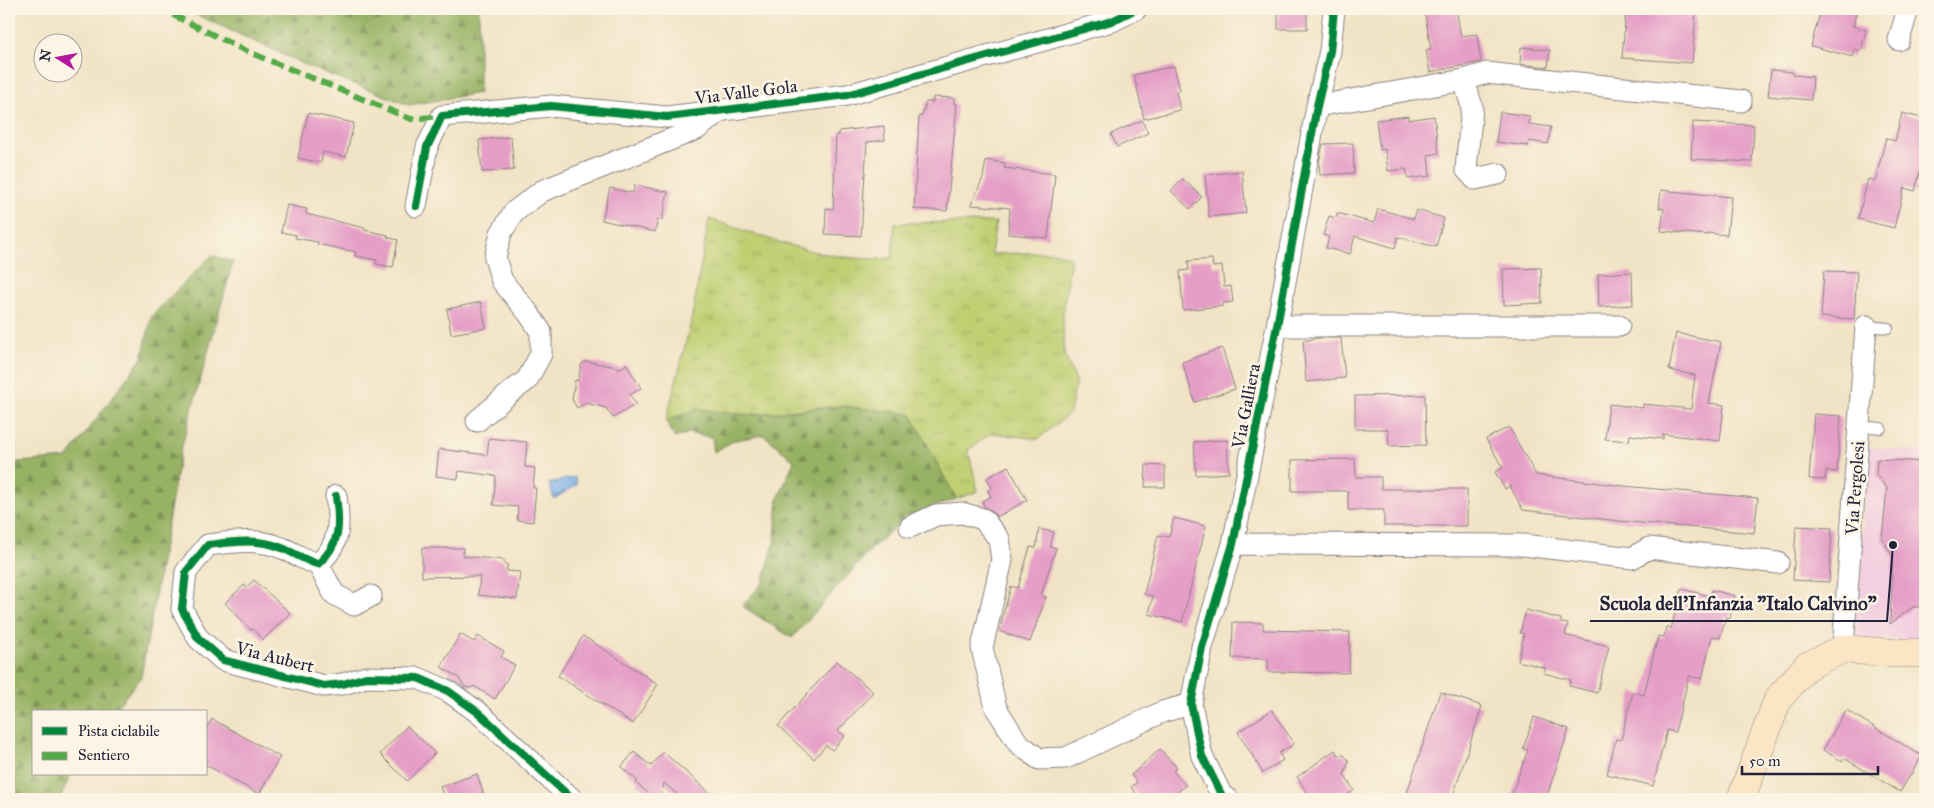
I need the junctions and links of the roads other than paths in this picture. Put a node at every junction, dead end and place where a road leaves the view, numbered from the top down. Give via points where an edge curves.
1 (1136, 9) edge
2 (1334, 9) edge
3 (1908, 9) edge
4 (1899, 40) dead end
5 (1464, 80) junction
6 (1741, 101) dead end
7 (1317, 106) junction
8 (720, 110) junction
9 (1498, 174) dead end
10 (416, 206) dead end
11 (1277, 326) junction
12 (1619, 326) dead end
13 (1866, 326) joint
14 (1888, 328) dead end
15 (477, 421) dead end
16 (1859, 426) junction
17 (1882, 428) dead end
18 (336, 496) dead end
19 (910, 527) dead end
20 (1233, 544) junction
21 (1778, 563) dead end
22 (318, 564) junction
23 (371, 596) dead end
24 (1843, 649) junction
25 (1925, 652) edge
26 (1191, 704) junction
27 (572, 799) edge
28 (1228, 799) edge
29 (1741, 799) edge

1 - 8 street, Via Valle Gola via 1112,21 847,95
2 - 7 street, Via Galliera via 1330,51
3 - 4 street
5 - 6 street via 1487,73
5 - 7 street
5 - 9 street via 1472,107 1466,169 1475,179
7 - 11 street, Via Galliera
8 - 10 street, Via Valle Gola via 667,117 551,106 442,116 427,147
8 - 15 street via 697,129 542,191 514,212 501,233 495,258 502,281 541,332 541,354 527,380
11 - 12 street
11 - 20 street, Via Galliera
13 - 14 lane
13 - 16 street, Via Pergolesi
16 - 17 lane
16 - 24 street, Via Pergolesi
18 - 22 street via 340,523 328,556
19 - 26 street via 936,515 962,513 983,519 999,539 1002,560 982,648 996,708 1018,742 1039,759 1066,758 1162,712
20 - 21 street via 1524,545 1632,558 1649,548
20 - 26 street, Via Galliera via 1202,647
22 - 23 street via 334,594 354,605
22 - 27 street, Via Aubert via 281,548 248,541 208,545 186,572 182,609 198,638 223,660 324,686 366,677 418,678 448,691 479,713
24 - 25 street
24 - 29 street via 1807,666 1778,699
26 - 28 street, Via Galliera via 1202,756 1222,796

